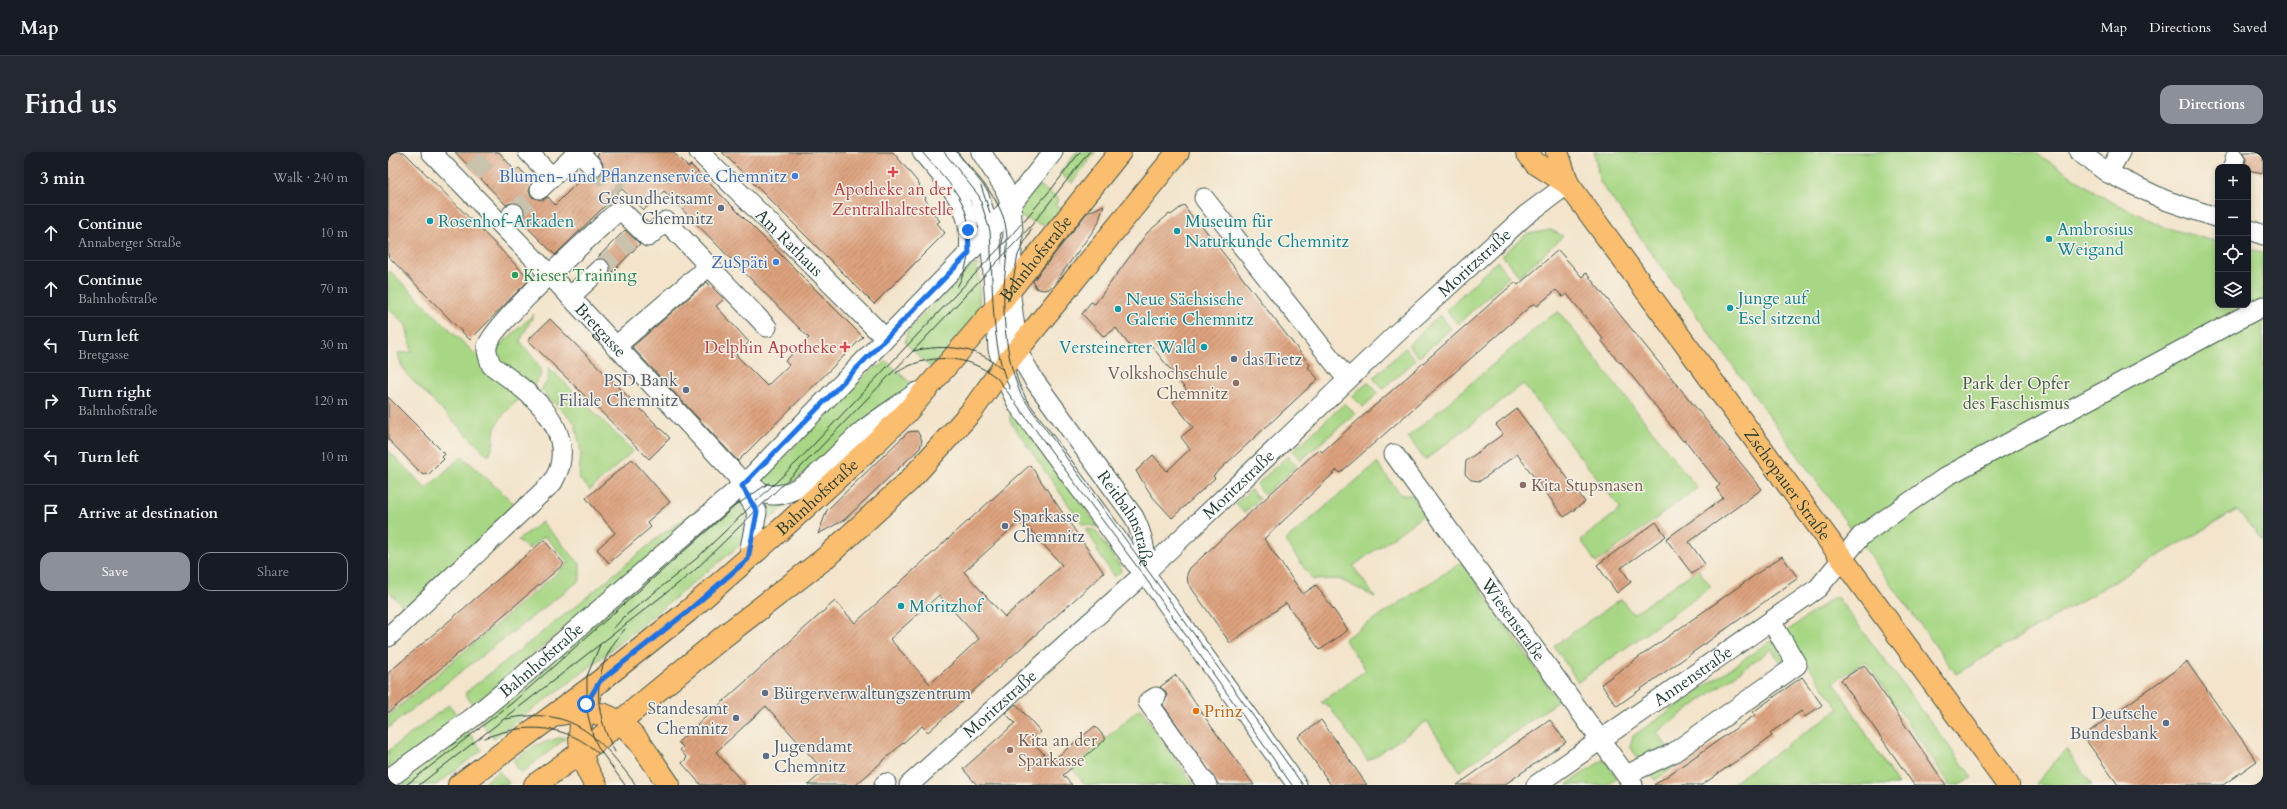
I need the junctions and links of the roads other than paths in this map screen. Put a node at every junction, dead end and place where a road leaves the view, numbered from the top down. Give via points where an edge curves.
1 (431, 152) edge
2 (528, 152) edge
3 (579, 152) edge
4 (699, 152) edge
5 (922, 152) edge
6 (944, 152) edge
7 (957, 152) edge
8 (981, 152) edge
9 (1053, 152) edge
10 (1120, 152) edge
11 (1178, 152) edge
12 (1557, 152) edge
13 (2079, 152) edge
14 (2120, 152) edge
15 (1528, 156) edge
16 (594, 167) tunnel mouth
17 (2108, 173) junction
18 (1568, 184) junction
19 (1204, 198) dead end
20 (1011, 206) junction
21 (2215, 217) edge
22 (990, 231) junction
23 (2251, 231) edge
24 (2263, 235) edge
25 (969, 253) junction
26 (709, 266) junction
27 (600, 269) tunnel mouth
28 (550, 275) junction
29 (1010, 289) junction
30 (570, 297) junction
31 (2263, 306) edge
32 (995, 309) junction
33 (767, 327) dead end
34 (880, 333) dead end
35 (616, 347) junction
36 (1018, 352) junction
37 (1002, 369) junction
38 (1347, 379) junction
39 (934, 381) junction
40 (1394, 454) dead end
41 (742, 481) junction
42 (1843, 558) junction
43 (748, 559) junction
44 (1145, 573) junction
45 (1770, 621) junction
46 (388, 637) edge
47 (600, 681) junction
48 (1156, 697) dead end
49 (584, 710) junction
50 (550, 716) junction
51 (620, 722) junction
52 (1601, 740) junction
53 (582, 752) junction
54 (388, 779) edge
55 (1630, 780) edge
56 (459, 785) edge
57 (535, 785) edge
58 (596, 785) edge
59 (669, 785) edge
60 (909, 785) edge
61 (1207, 785) edge
62 (1297, 785) edge
63 (1536, 785) edge
64 (2008, 785) edge

1 - 28 street, Bretgasse
2 - 3 street via 546,183
3 - 16 street
4 - 34 street, Am Rathaus
5 - 25 street via 962,203 968,230
6 - 22 street via 979,196
7 - 20 street via 971,169
8 - 20 street via 1004,187
9 - 20 street, Bahnhofstraße
10 - 29 main road, Bahnhofstraße
11 - 36 main road
12 - 18 main road, Zschopauer Straße
13 - 17 street
14 - 17 street
15 - 18 main road, Zschopauer Straße
17 - 21 street via 2165,200
18 - 38 street, Moritzstraße via 1526,215
18 - 42 main road, Zschopauer Straße
19 - 38 street
20 - 22 street, Bahnhofstraße
20 - 29 street via 1014,232
22 - 25 street, Bahnhofstraße
22 - 32 street
23 - 24 street
25 - 41 street, Bahnhofstraße
26 - 28 street via 666,221 648,237 620,209
26 - 33 street
26 - 35 street
27 - 30 street
28 - 30 street, Bretgasse
28 - 46 street via 493,334 487,347 491,365 528,391 554,422 560,443 560,466 552,482
29 - 32 main road, Bahnhofstraße
29 - 36 street
30 - 35 street, Bretgasse
31 - 42 street via 1947,476 1861,536
32 - 37 street
32 - 39 main road, Bahnhofstraße
35 - 41 street, Bretgasse
36 - 37 main road
36 - 44 street, Reitbahnstraße via 1034,380 1134,517 1142,532 1145,547
37 - 44 street via 1018,405 1134,563
37 - 51 main road via 971,412 909,481 824,559
38 - 44 street, Moritzstraße
39 - 41 street, Bretgasse via 862,431 810,480 790,492 772,495
39 - 43 main road, Bahnhofstraße via 906,413
40 - 52 street, Wiesenstraße
41 - 43 street, Bretgasse via 757,512
41 - 54 street, Bahnhofstraße via 524,675 472,718
42 - 45 street, Annenstraße via 1818,588
42 - 64 main road, Zschopauer Straße
43 - 47 main road, Bahnhofstraße via 687,612
44 - 60 street, Moritzstraße
44 - 62 street, Reitbahnstraße
45 - 52 street, Annenstraße
45 - 55 street via 1797,664
47 - 49 main road
47 - 50 main road, Bahnhofstraße
48 - 61 street via 1148,702
49 - 50 main road
49 - 51 main road via 612,716
49 - 53 main road via 579,733
50 - 56 main road, Bahnhofstraße
51 - 53 main road
51 - 59 main road
52 - 55 street, Wiesenstraße
52 - 63 street, Annenstraße
53 - 57 main road
53 - 58 main road

